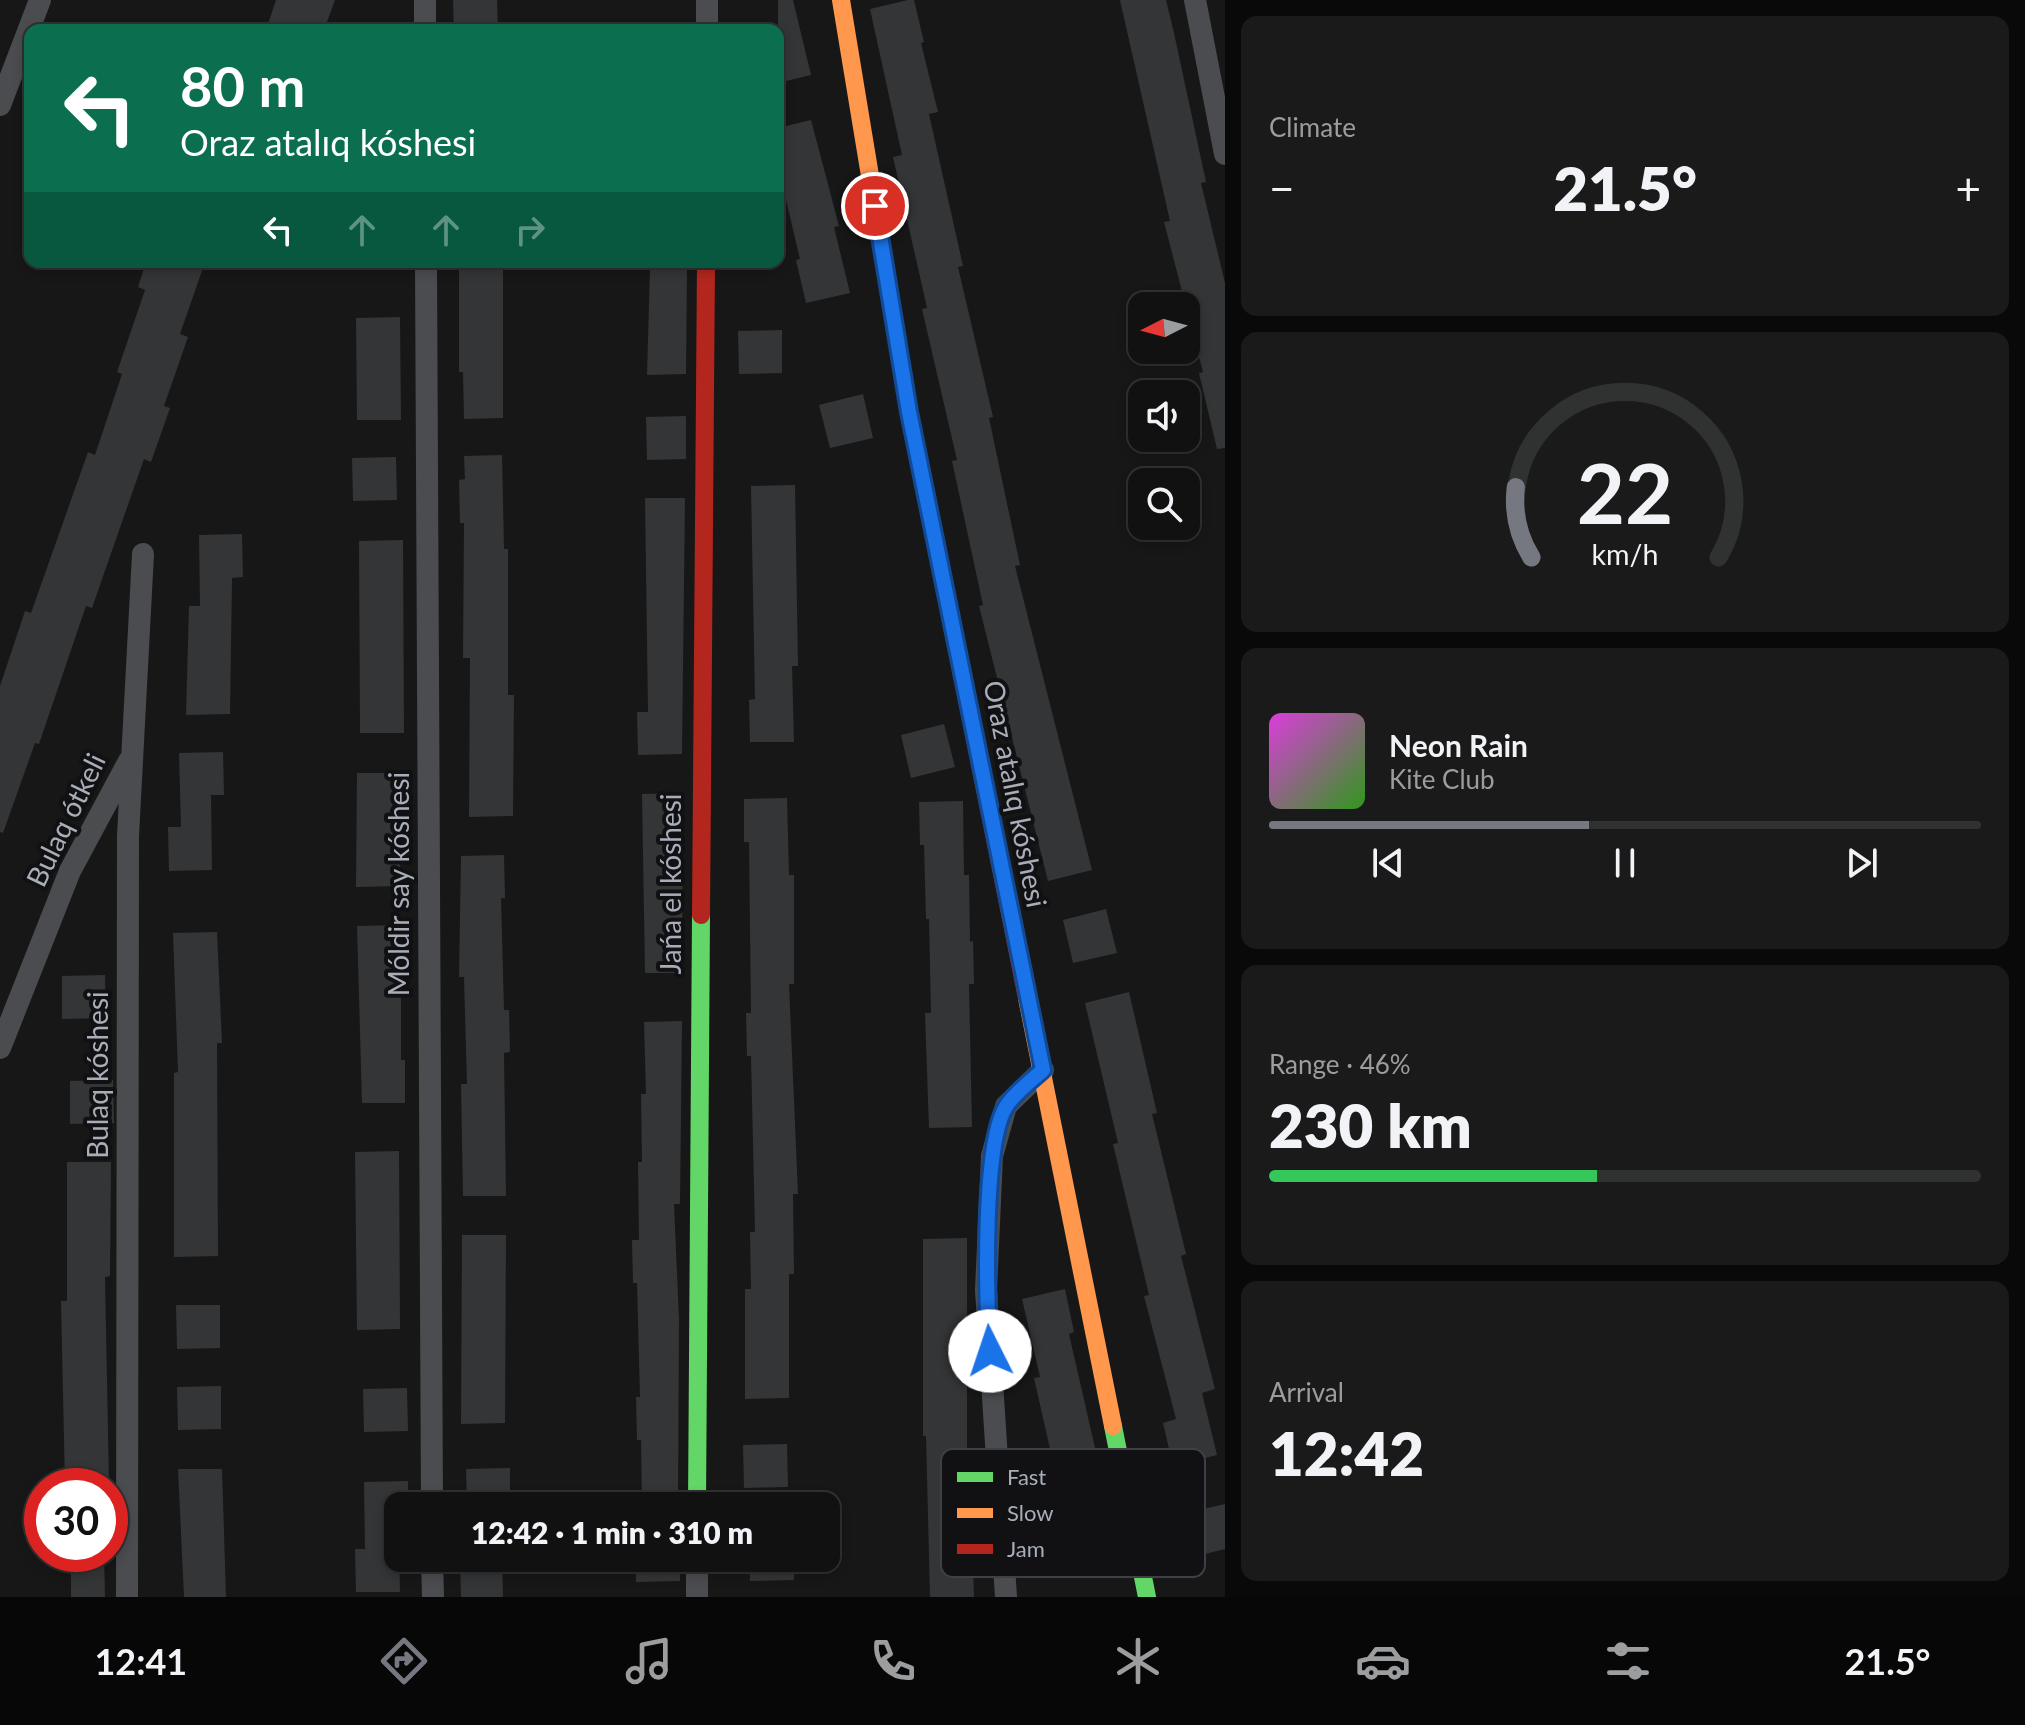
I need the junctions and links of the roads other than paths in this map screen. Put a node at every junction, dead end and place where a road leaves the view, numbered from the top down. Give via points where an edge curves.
1 (40, 0) edge
2 (425, 0) edge
3 (707, 0) edge
4 (841, 0) edge
5 (1195, 0) edge
6 (31, 24) edge
7 (425, 24) edge
8 (707, 24) edge
9 (24, 42) edge
10 (0, 105) edge
11 (1225, 154) edge
12 (426, 268) edge
13 (706, 268) edge
14 (143, 554) dead end
15 (133, 752) junction
16 (0, 1048) edge
17 (1043, 1070) junction
18 (996, 1449) edge
19 (1118, 1449) edge
20 (432, 1492) edge
21 (697, 1492) edge
22 (432, 1572) edge
23 (697, 1572) edge
24 (1005, 1577) edge
25 (1143, 1577) edge
26 (127, 1597) edge
27 (433, 1597) edge
28 (697, 1597) edge
29 (1006, 1597) edge
30 (1147, 1597) edge

1 - 6 street
2 - 7 street
3 - 8 street
4 - 17 street, Oraz atalıq kóshesi via 909,412
5 - 11 street
9 - 10 street
12 - 20 street, Móldir say kóshesi
13 - 21 street, Jańa el kóshesi
14 - 15 street, Bulaq kóshesi
15 - 16 street, Bulaq ótkeli via 70,871
15 - 26 street, Bulaq kóshesi via 128,836
17 - 18 street via 1006,1106 992,1156 986,1290
17 - 19 street, Oraz atalıq kóshesi
22 - 27 street
23 - 28 street
24 - 29 street
25 - 30 street, Oraz atalıq kóshesi

